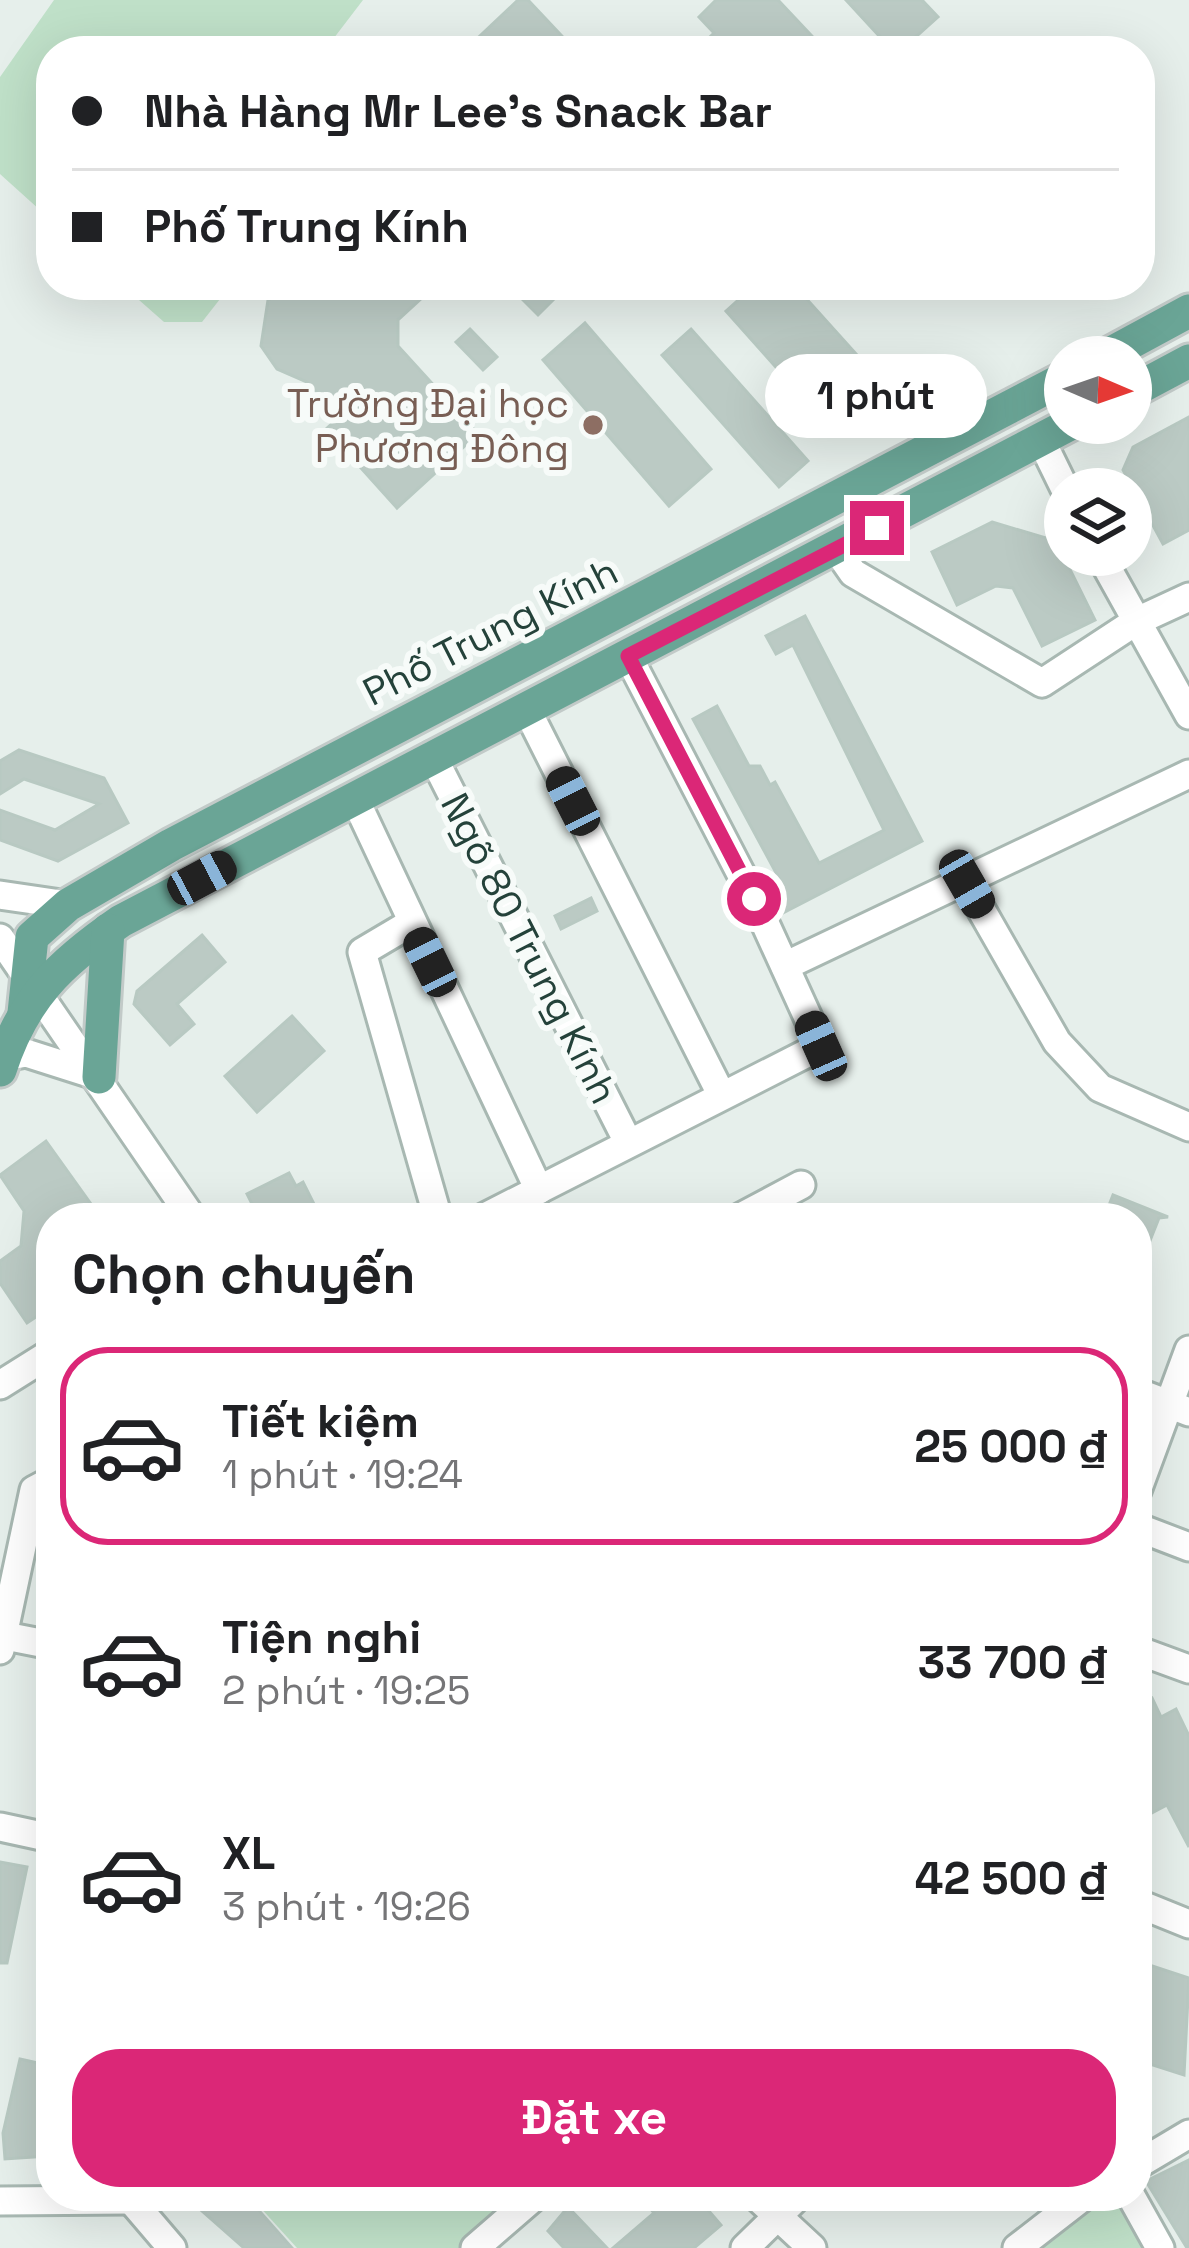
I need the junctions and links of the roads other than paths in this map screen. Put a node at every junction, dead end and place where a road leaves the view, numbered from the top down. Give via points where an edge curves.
1 (1189, 311) edge
2 (1143, 336) edge
3 (1189, 361) edge
4 (1152, 381) edge
5 (1044, 389) edge
6 (1044, 438) edge
7 (1041, 440) junction
8 (1055, 468) edge
9 (836, 550) junction
10 (1111, 576) edge
11 (1189, 597) edge
12 (1135, 622) junction
13 (628, 656) junction
14 (526, 708) junction
15 (1189, 716) edge
16 (432, 755) junction
17 (1189, 774) edge
18 (354, 797) junction
19 (967, 884) junction
20 (0, 895) edge
21 (68, 905) junction
22 (411, 923) junction
23 (108, 930) junction
24 (0, 938) edge
25 (785, 966) junction
26 (30, 994) junction
27 (2, 1064) edge
28 (98, 1076) junction
29 (721, 1094) junction
30 (1189, 1127) edge
31 (628, 1142) junction
32 (801, 1185) dead end
33 (539, 1190) junction
34 (183, 1203) edge
35 (434, 1203) edge
36 (513, 1203) edge
37 (767, 1203) edge
38 (1189, 1349) edge
39 (36, 1365) edge
40 (0, 1385) edge
41 (1179, 1409) edge
42 (1152, 1462) edge
43 (36, 1489) edge
44 (1152, 1533) edge
45 (1189, 1547) edge
46 (1, 1640) edge
47 (36, 1644) edge
48 (1152, 1655) edge
49 (1189, 1669) edge
50 (0, 1827) edge
51 (36, 1835) edge
52 (1152, 1909) edge
53 (1189, 1924) edge
54 (1189, 2134) edge
55 (1152, 2155) edge
56 (36, 2200) edge
57 (0, 2201) edge
58 (142, 2211) edge
59 (518, 2211) edge
60 (784, 2211) edge
61 (792, 2211) edge
62 (1065, 2211) edge
63 (1139, 2211) edge
64 (172, 2248) edge
65 (475, 2248) edge
66 (745, 2248) edge
67 (812, 2248) edge
68 (1017, 2248) edge
69 (1160, 2248) edge

1 - 2 main road
3 - 4 main road
5 - 21 main road, Phố Trung Kính
6 - 7 main road, Phố Trung Kính
7 - 8 street
7 - 9 main road, Phố Trung Kính
9 - 12 street via 853,573 1042,682
9 - 13 main road, Phố Trung Kính
10 - 12 street
11 - 12 street
12 - 15 street
13 - 14 main road, Phố Trung Kính
13 - 25 street
14 - 16 main road, Phố Trung Kính
14 - 29 street
16 - 18 main road, Phố Trung Kính
16 - 31 street, Ngõ 80 Trung Kính
17 - 19 street
18 - 22 street
18 - 23 main road, Phố Trung Kính
19 - 25 street
19 - 30 street via 1057,1042 1100,1088
20 - 21 street
21 - 26 main road, Phố Trung Kính via 32,937
22 - 33 street
22 - 35 street via 362,952
23 - 26 main road, Phố Trung Kính
23 - 28 main road
24 - 26 street
25 - 29 street via 821,1046
26 - 27 main road, Phố Trung Kính
26 - 28 street
27 - 28 street via 26,1053
28 - 34 street
29 - 31 street
31 - 33 street
32 - 37 street
33 - 36 street
38 - 41 street
39 - 40 street
41 - 42 street
43 - 46 street
44 - 45 street
46 - 47 street
48 - 49 street
50 - 51 street
52 - 53 street
54 - 55 street
56 - 57 street
58 - 64 street
59 - 65 street
60 - 66 street
61 - 67 street
62 - 68 street
63 - 69 street

